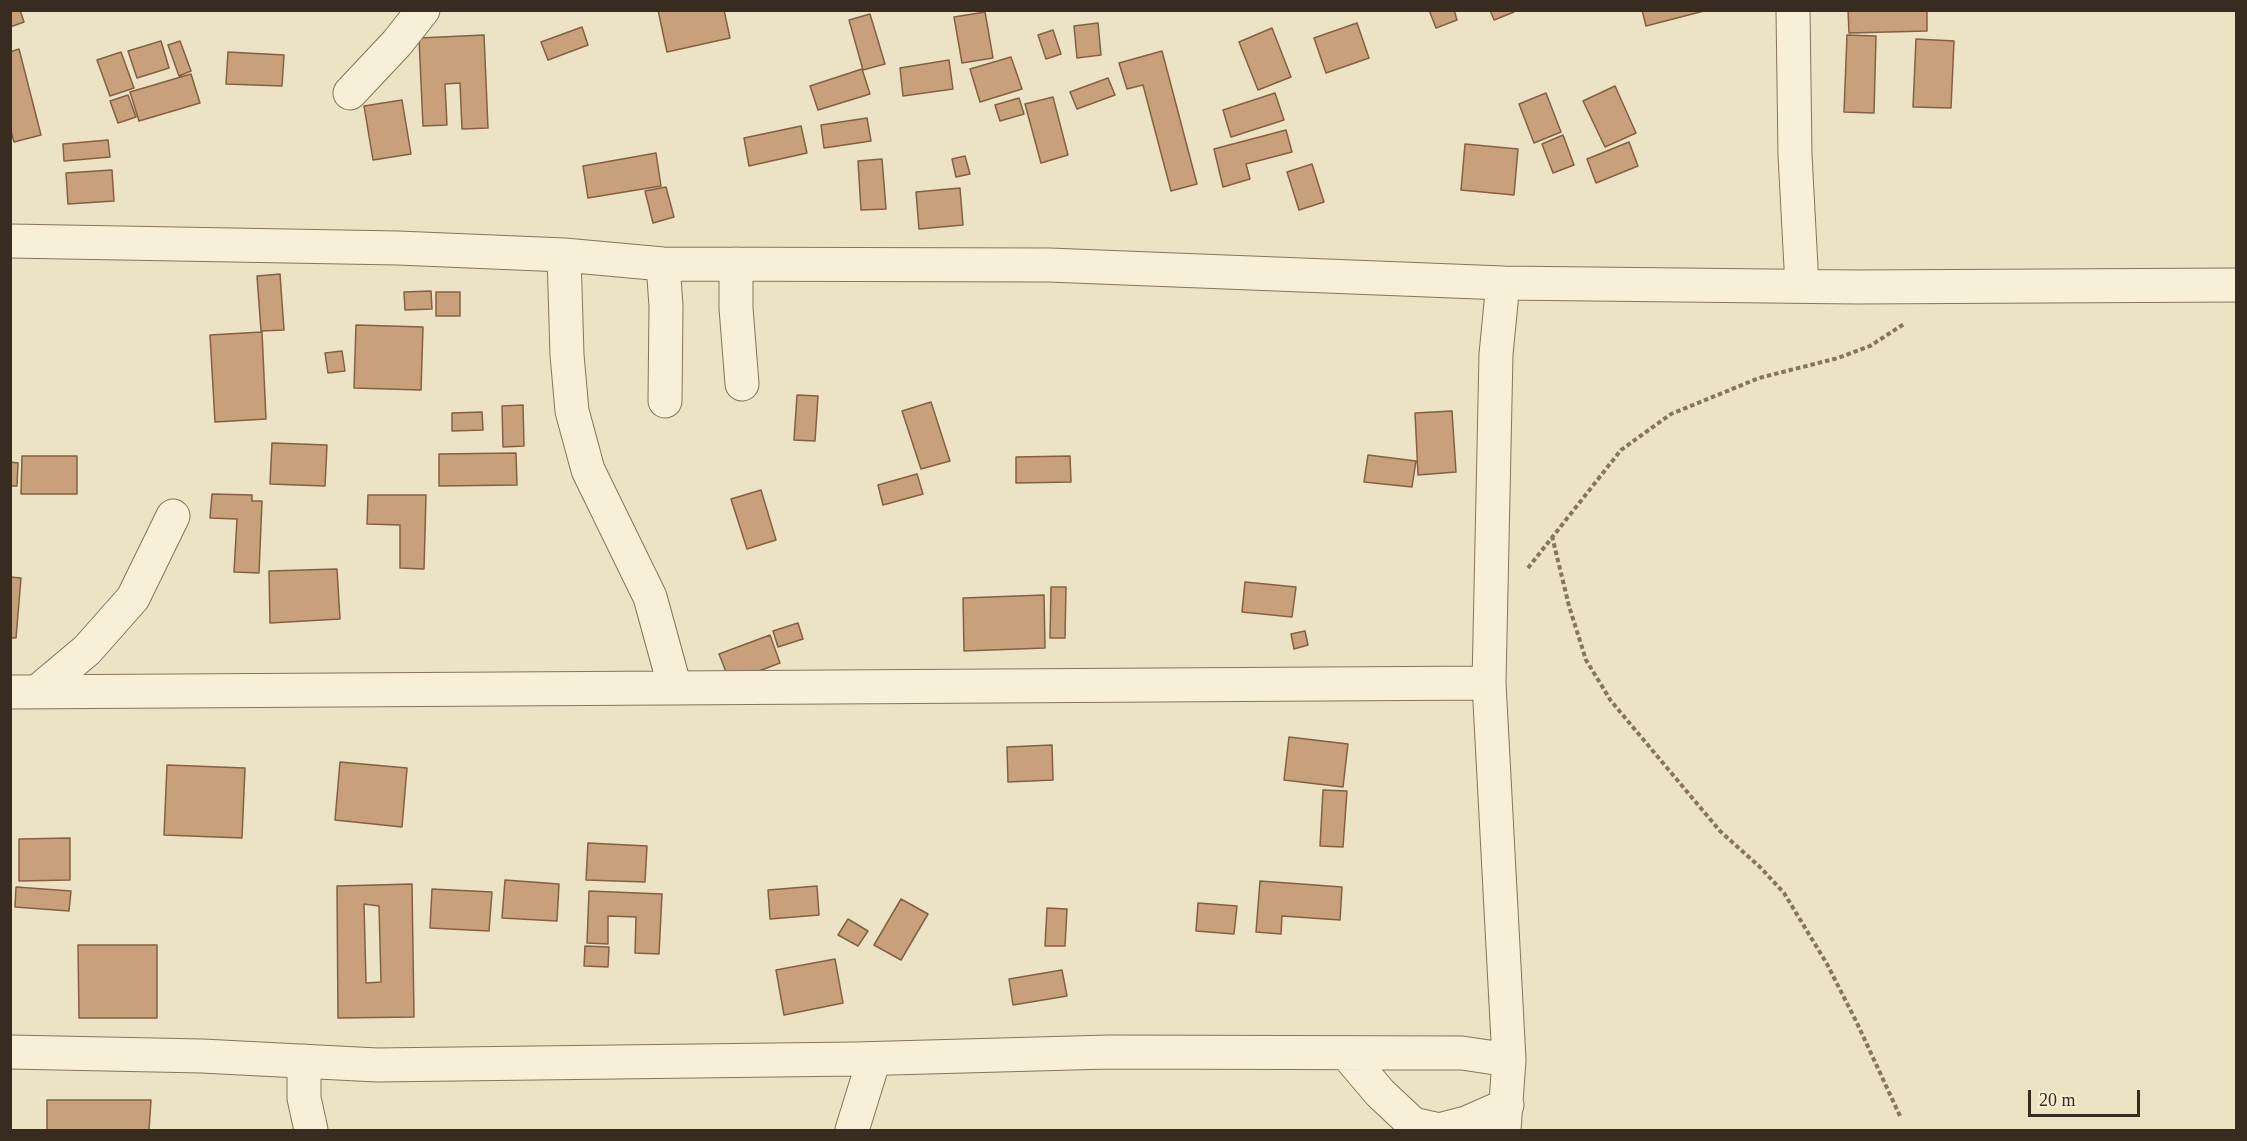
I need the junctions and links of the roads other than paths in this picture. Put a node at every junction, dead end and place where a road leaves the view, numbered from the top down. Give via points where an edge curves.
1 (423, 10) edge
2 (1793, 10) edge
3 (350, 93) dead end
4 (10, 241) edge
5 (564, 255) junction
6 (663, 264) junction
7 (736, 264) junction
8 (1503, 283) junction
9 (2236, 285) edge
10 (1802, 286) junction
11 (742, 384) dead end
12 (665, 401) dead end
13 (173, 516) dead end
14 (1490, 683) junction
15 (675, 688) junction
16 (24, 692) edge
17 (10, 1052) edge
18 (1346, 1053) junction
19 (874, 1059) junction
20 (1509, 1060) junction
21 (304, 1061) junction
22 (1505, 1118) edge
23 (861, 1122) edge
24 (1439, 1130) edge
25 (310, 1131) edge

1 - 3 street
2 - 10 street
4 - 5 street
5 - 6 street
5 - 15 street via 572,411 588,470 650,597
6 - 7 street
6 - 12 street
7 - 8 street via 1049,265
7 - 11 street
8 - 10 street
8 - 14 street via 1496,354
9 - 10 street
13 - 16 street via 133,598 87,650
14 - 15 street
14 - 20 street
15 - 16 street
17 - 21 street
18 - 19 street via 1109,1052
18 - 20 street via 1462,1053
18 - 24 street via 1413,1124
19 - 21 street via 389,1065
19 - 23 street
20 - 22 street
21 - 25 street via 304,1098
22 - 24 street

